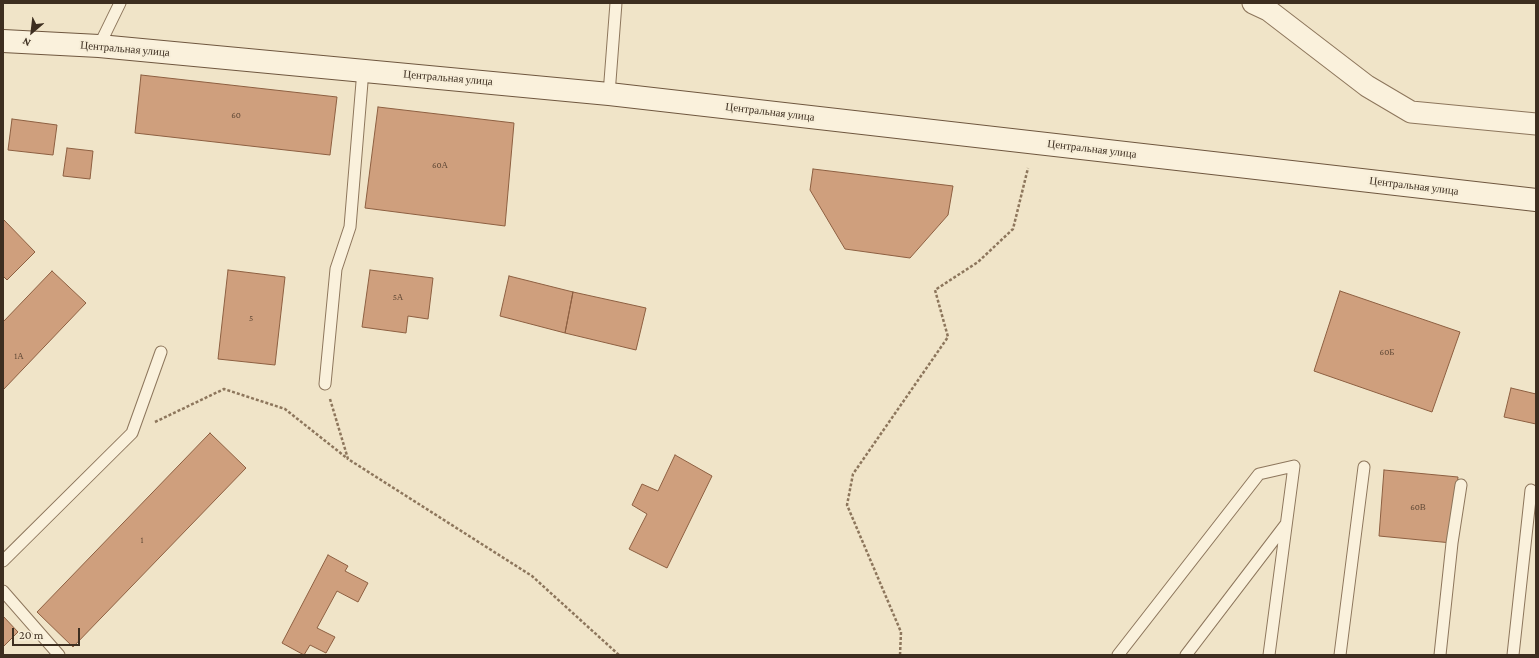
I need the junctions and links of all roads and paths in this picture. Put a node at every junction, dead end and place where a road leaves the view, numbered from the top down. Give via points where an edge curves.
1 (120, 3) edge
2 (616, 3) edge
3 (1253, 3) edge
4 (3, 41) edge
5 (99, 46) junction
6 (363, 70) junction
7 (609, 94) junction
8 (1536, 124) edge
9 (1028, 168) dead end
10 (1536, 200) edge
11 (160, 352) dead end
12 (325, 384) joint
13 (132, 433) junction
14 (348, 459) junction
15 (1364, 468) dead end
16 (1461, 485) dead end
17 (1531, 490) dead end
18 (1286, 524) junction
19 (3, 561) edge
20 (3, 591) edge
21 (59, 655) edge
22 (619, 655) edge
23 (900, 655) edge
24 (1118, 655) edge
25 (1186, 655) edge
26 (1269, 655) edge
27 (1340, 655) edge
28 (1440, 655) edge
29 (1513, 655) edge

1 - 5 lane
2 - 7 lane
3 - 8 street via 1268,10 1367,86 1411,112
4 - 5 main road, Центральная улица
5 - 6 main road, Центральная улица
6 - 7 main road, Центральная улица
6 - 12 lane via 350,227 336,269
7 - 10 main road, Центральная улица
9 - 23 path via 1013,229 978,262 935,290 948,337 853,474 847,505 902,632
11 - 13 lane
12 - 14 path
13 - 14 path via 224,389 285,409
13 - 19 lane
14 - 22 path via 532,576
15 - 27 lane
16 - 28 lane
17 - 29 lane
18 - 24 lane via 1294,466 1259,474
18 - 25 lane
18 - 26 lane
20 - 21 lane

